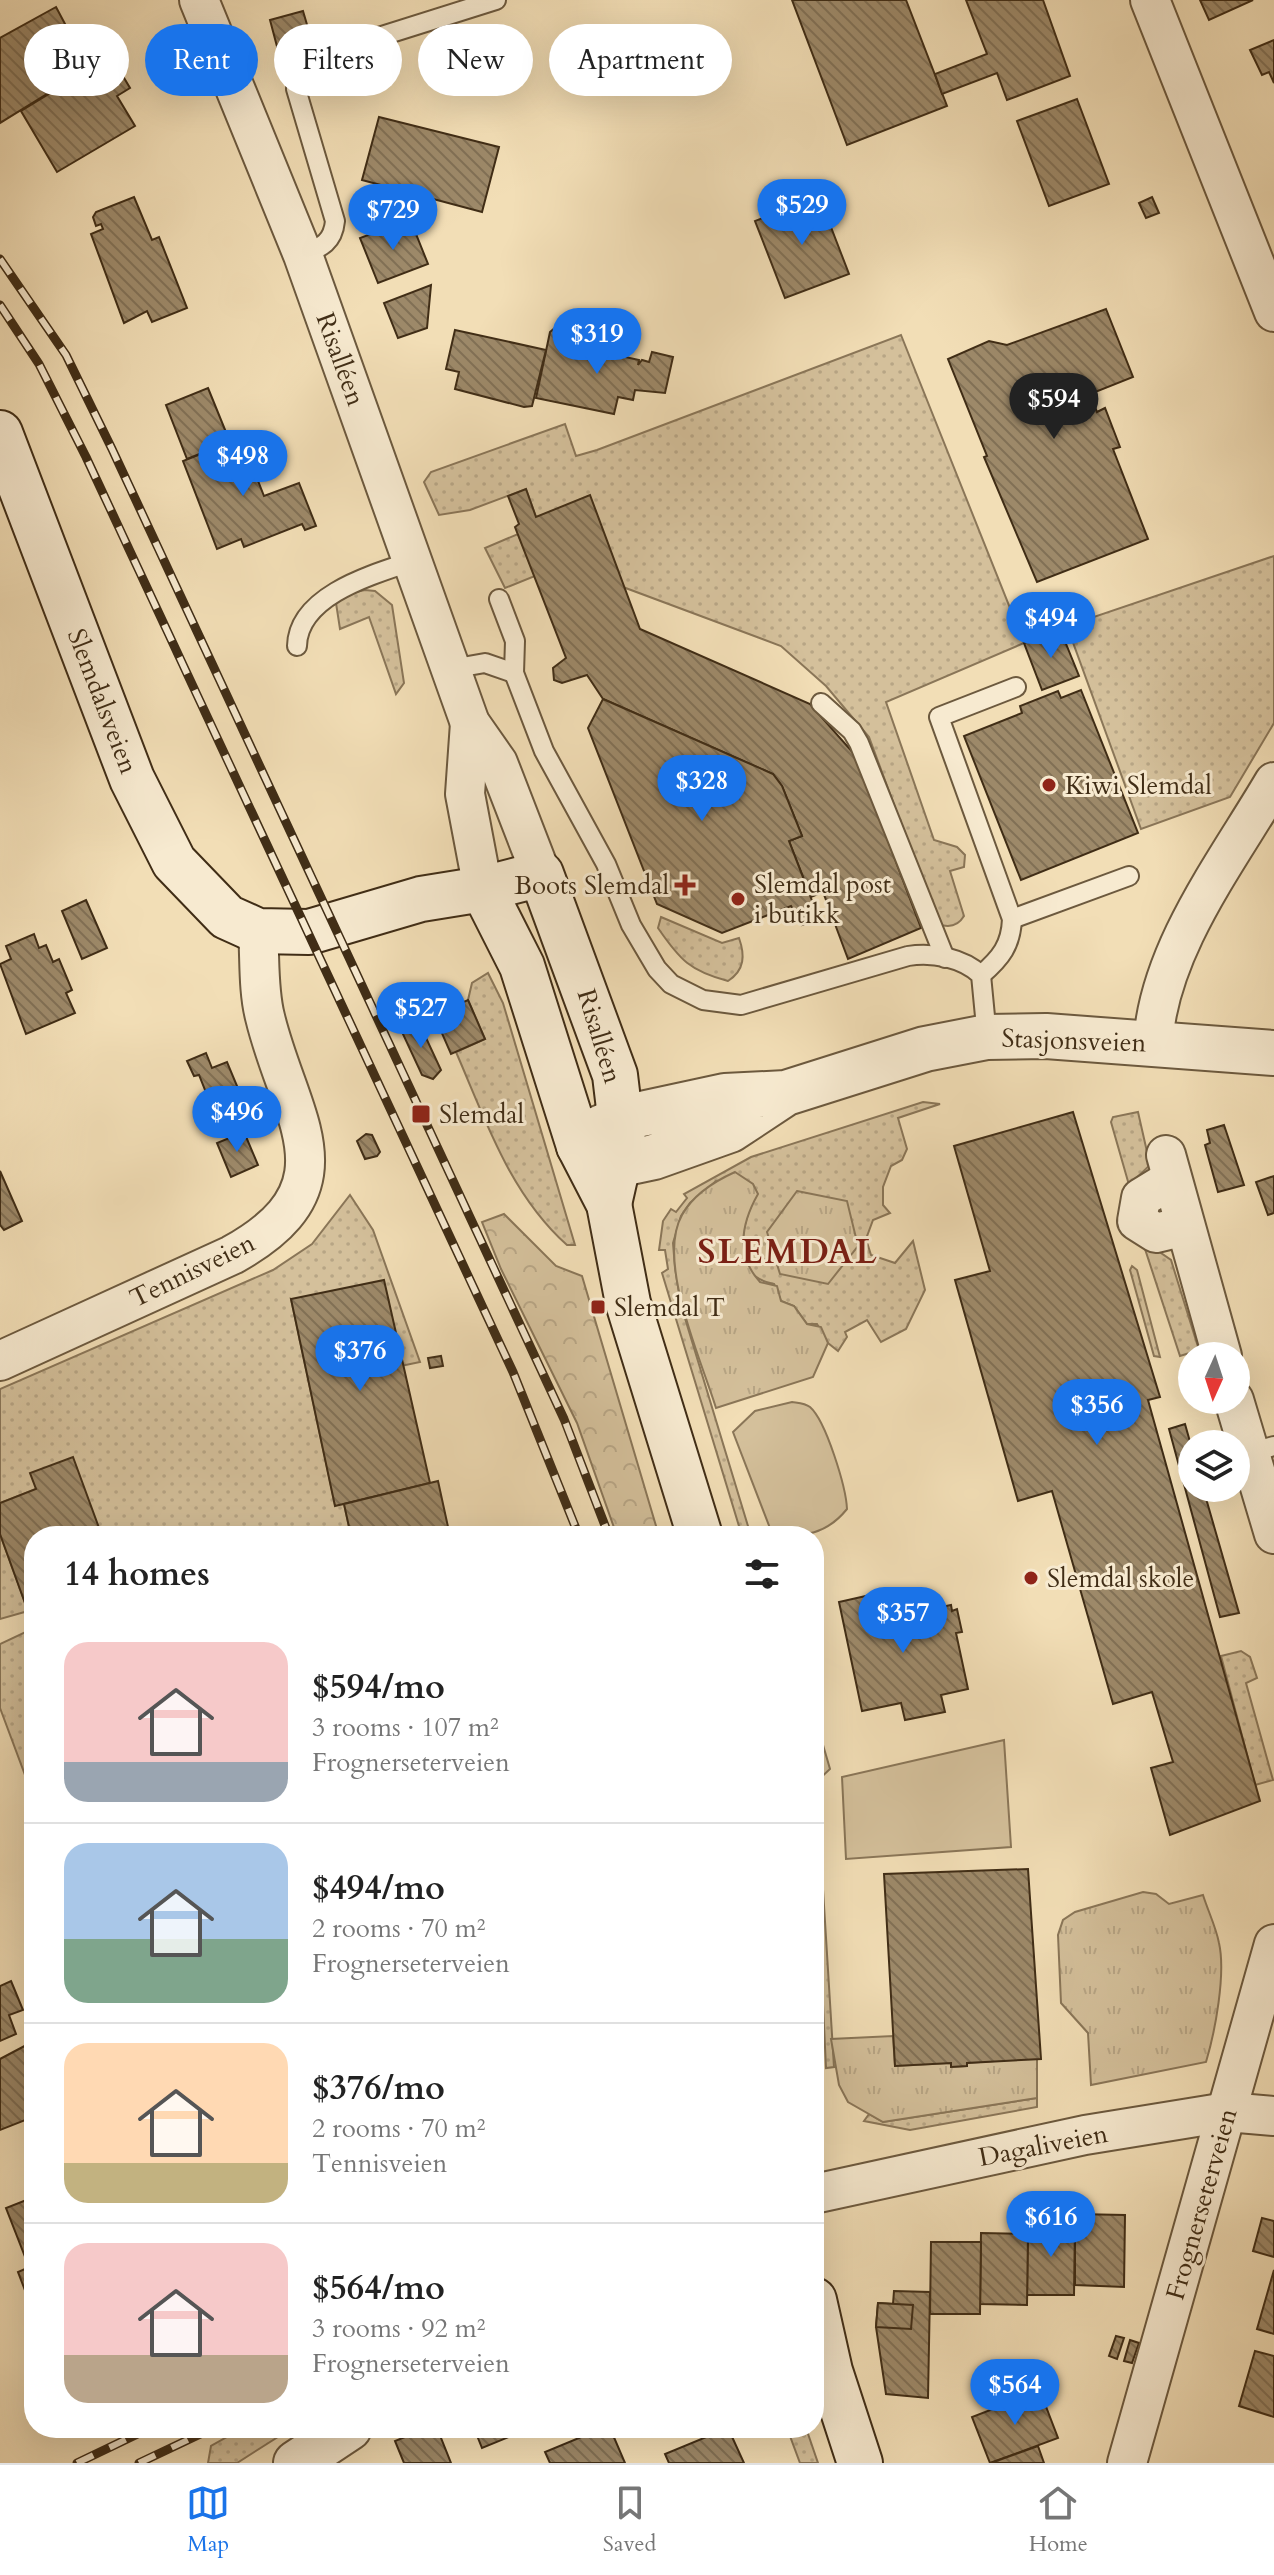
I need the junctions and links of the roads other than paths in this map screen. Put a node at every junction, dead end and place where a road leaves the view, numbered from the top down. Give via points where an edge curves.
1 (199, 0) edge
2 (496, 0) edge
3 (1150, 0) edge
4 (303, 255) junction
5 (1274, 312) edge
6 (0, 433) edge
7 (413, 561) junction
8 (499, 599) dead end
9 (297, 646) dead end
10 (451, 669) junction
11 (514, 673) junction
12 (1016, 687) dead end
13 (821, 703) dead end
14 (470, 723) junction
15 (1274, 782) edge
16 (541, 874) junction
17 (1129, 876) dead end
18 (483, 889) junction
19 (1012, 919) junction
20 (258, 931) junction
21 (945, 958) junction
22 (981, 975) junction
23 (987, 1037) junction
24 (1153, 1043) junction
25 (1274, 1053) edge
26 (786, 1093) junction
27 (623, 1118) junction
28 (579, 1146) junction
29 (1169, 1167) dead end
30 (615, 1184) junction
31 (1218, 1342) edge
32 (0, 1361) edge
33 (1242, 1414) edge
34 (1262, 1450) edge
35 (697, 1526) edge
36 (1274, 1534) edge
37 (1274, 1944) edge
38 (1227, 2112) junction
39 (1274, 2116) edge
40 (824, 2192) edge
41 (824, 2344) edge
42 (334, 2438) edge
43 (296, 2463) edge
44 (860, 2463) edge
45 (1127, 2463) edge

1 - 4 street, Risalléen
2 - 4 lane via 315,57 297,70 296,89 335,221 323,247
3 - 5 street
4 - 7 street, Risalléen
6 - 20 main road, Slemdalsveien via 117,743 174,862 227,917
7 - 9 lane via 343,587 300,627
7 - 10 street, Risalléen
8 - 11 lane via 515,641
10 - 11 lane via 485,663
10 - 14 street, Risalléen
11 - 21 lane via 550,762 606,864 631,925 657,969 679,989 703,1000 741,1005 908,956
12 - 19 lane via 939,717
13 - 21 lane via 859,743
14 - 16 street, Risalléen via 498,763
14 - 18 street, Risalléen via 465,794
15 - 24 street via 1172,957 1158,1001
16 - 18 main road
16 - 27 main road, Risalléen via 603,1037
17 - 19 lane
18 - 20 main road via 421,899 309,932
18 - 28 main road, Risalléen via 522,966
19 - 22 lane via 1011,939
20 - 32 street, Tennisveien via 263,1013 306,1140 305,1169 288,1211 232,1255
21 - 22 lane
22 - 23 lane
23 - 24 main road, Stasjonsveien
23 - 26 main road, Stasjonsveien via 925,1049
24 - 25 main road, Stasjonsveien
26 - 27 main road, Stasjonsveien via 725,1096
26 - 30 main road, Stasjonsveien via 730,1130 654,1157
27 - 28 main road, Stasjonsveien
27 - 30 main road, Risalléen
28 - 30 main road, Risalléen
29 - 31 street
30 - 35 main road, Risalléen via 628,1303
33 - 34 street
34 - 36 street
37 - 38 street, Frognerseterveien
38 - 39 street, Dagaliveien
38 - 40 street, Dagaliveien via 1085,2135
38 - 45 street, Frognerseterveien
41 - 44 main road
42 - 43 main road

